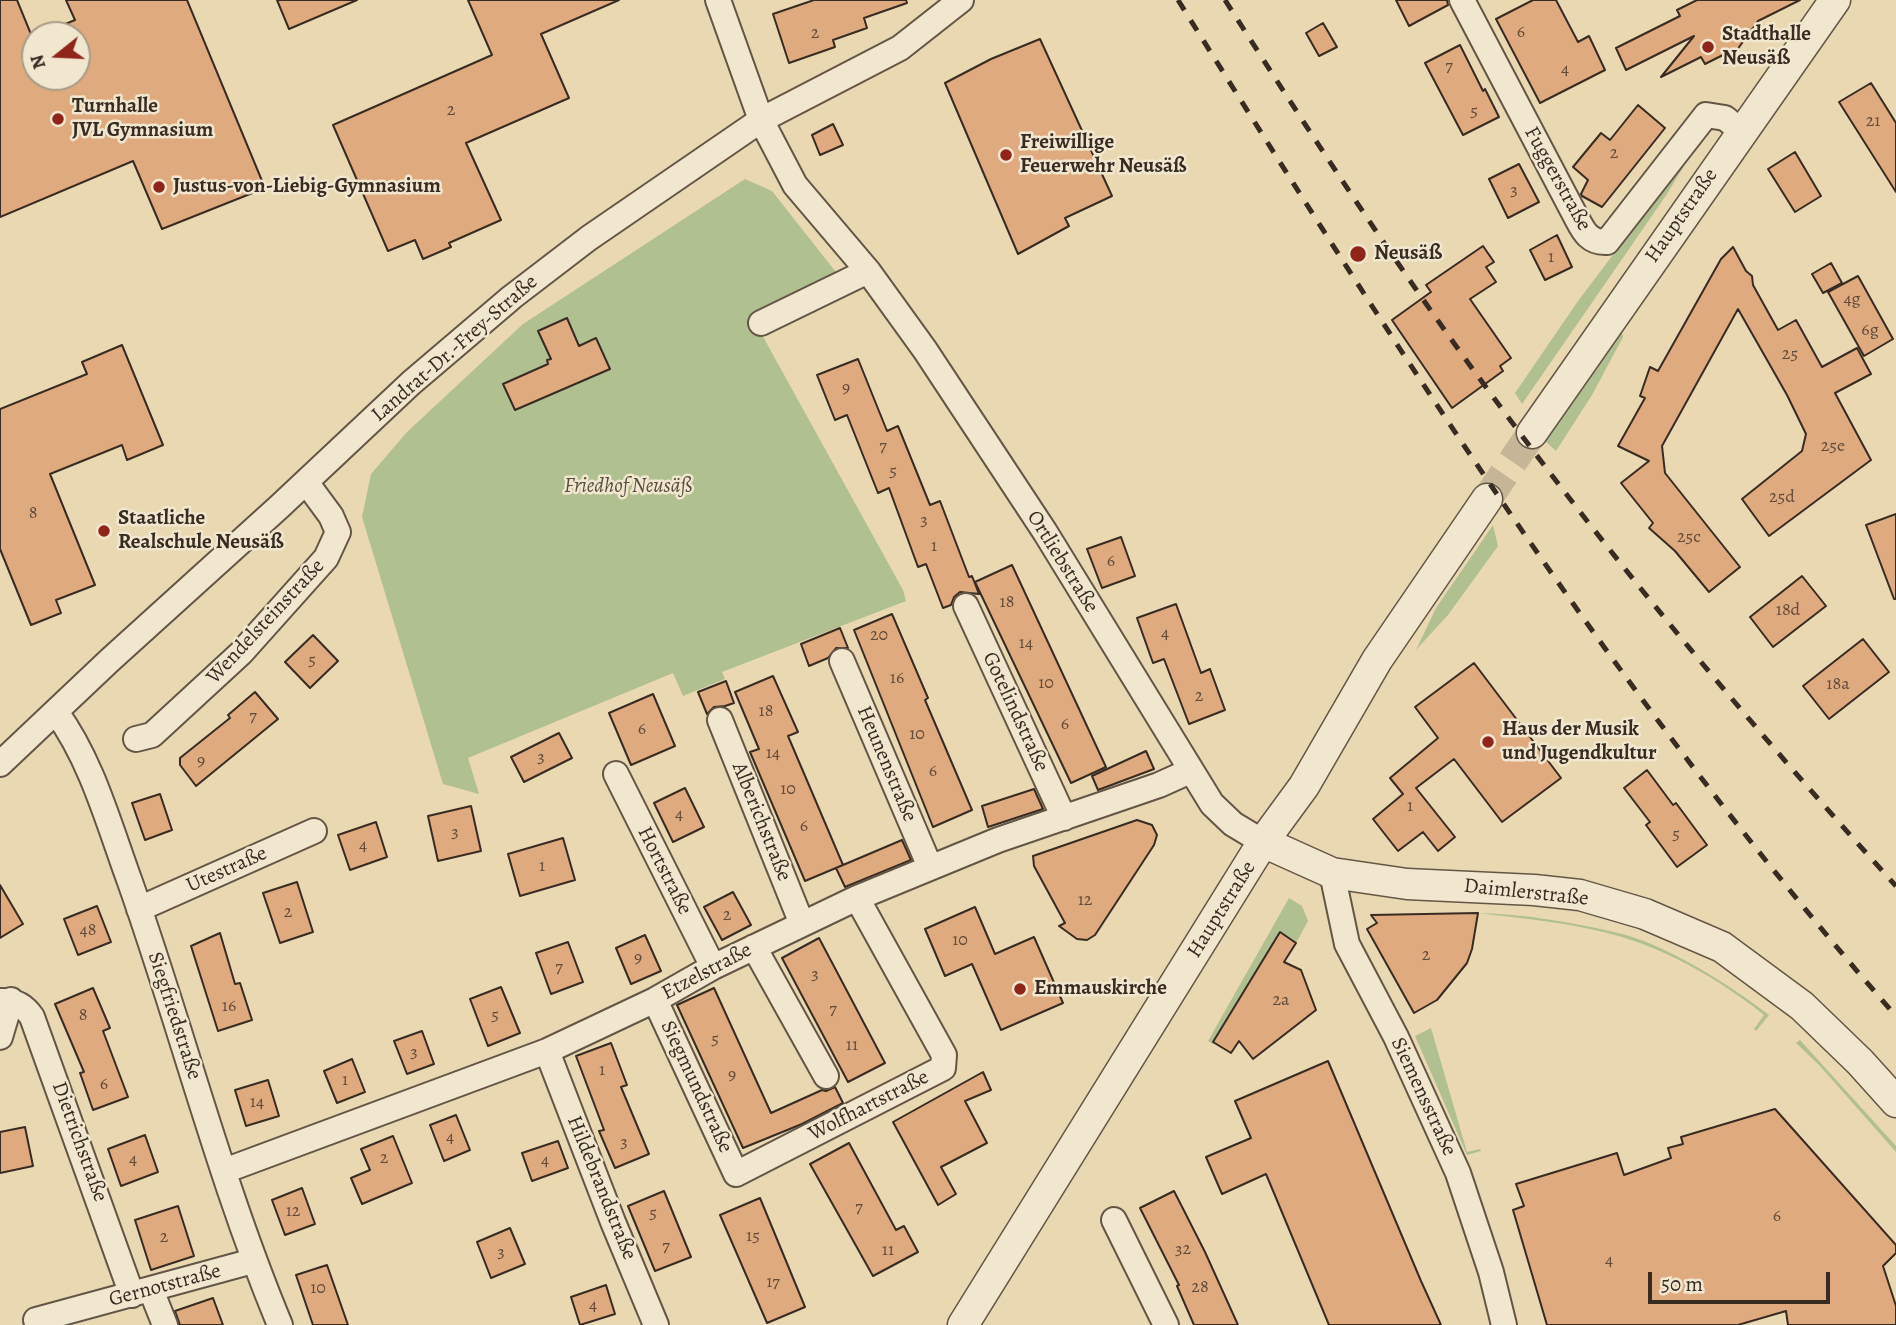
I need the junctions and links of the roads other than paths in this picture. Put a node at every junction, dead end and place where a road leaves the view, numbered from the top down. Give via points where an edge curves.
1 (718, 0) edge
2 (961, 0) edge
3 (1462, 0) edge
4 (1835, 0) edge
5 (761, 120) junction
6 (1741, 131) junction
7 (869, 271) junction
8 (761, 323) dead end
9 (1532, 433) tunnel mouth
10 (306, 482) junction
11 (1487, 499) tunnel mouth
12 (966, 606) dead end
13 (842, 661) dead end
14 (56, 712) junction
15 (720, 720) dead end
16 (136, 739) dead end
17 (0, 764) edge
18 (1190, 771) junction
19 (616, 774) dead end
20 (1064, 818) junction
21 (314, 831) dead end
22 (1263, 842) junction
23 (930, 867) junction
24 (1332, 873) junction
25 (857, 898) junction
26 (139, 909) junction
27 (802, 924) junction
28 (754, 947) junction
29 (713, 967) junction
30 (655, 1000) junction
31 (5, 1001) edge
32 (0, 1037) edge
33 (547, 1051) junction
34 (826, 1076) dead end
35 (1896, 1102) edge
36 (224, 1171) junction
37 (736, 1174) joint
38 (1114, 1220) dead end
39 (253, 1261) junction
40 (142, 1292) junction
41 (37, 1323) edge
42 (165, 1325) edge
43 (280, 1325) edge
44 (656, 1325) edge
45 (962, 1325) edge
46 (1166, 1325) edge
47 (1504, 1325) edge

1 - 5 street, Ortliebstraße
2 - 5 street, Landrat-Dr.-Frey-Straße via 900,48
3 - 6 street, Fuggerstraße via 1575,215 1587,236 1597,243 1607,243 1706,115 1724,118
4 - 6 street, Hauptstraße
5 - 7 street, Ortliebstraße via 794,185
5 - 10 street, Landrat-Dr.-Frey-Straße via 512,297
6 - 9 street, Hauptstraße
7 - 8 street
7 - 18 street, Ortliebstraße via 1045,532
10 - 14 street, Landrat-Dr.-Frey-Straße
10 - 16 street, Wendelsteinstraße via 338,532 326,558 200,693 152,735
11 - 22 street, Hauptstraße via 1377,660 1304,786
12 - 20 street, Gotelindstraße
13 - 23 street, Heunenstraße
14 - 17 street, Landrat-Dr.-Frey-Straße
14 - 26 street, Siegfriedstraße via 98,794
15 - 27 street, Alberichstraße
18 - 20 street, Etzelstraße
18 - 22 street, Ortliebstraße via 1212,804
19 - 29 street, Hortstraße
20 - 23 street, Etzelstraße
21 - 26 street, Utestraße
22 - 24 street, Daimlerstraße
22 - 45 street, Hauptstraße
23 - 25 street, Etzelstraße
24 - 35 street, Daimlerstraße via 1407,884 1580,895 1645,914 1722,947 1802,1006
24 - 47 street, Siemensstraße via 1346,944 1396,1037 1458,1173
25 - 27 street, Etzelstraße
25 - 37 street, Wolfhartstraße via 944,1055 943,1068
26 - 36 street, Siegfriedstraße
27 - 28 street, Etzelstraße
28 - 29 street, Etzelstraße
28 - 34 street
29 - 30 street, Etzelstraße
30 - 33 street, Etzelstraße
30 - 37 street, Siegmundstraße
31 - 32 street
31 - 40 street, Dietrichstraße via 26,1009 32,1017
33 - 36 street, Etzelstraße
33 - 44 street, Hildebrandstraße
36 - 39 street, Siegfriedstraße
38 - 46 street
39 - 40 street, Gernotstraße
39 - 43 street, Siegfriedstraße
40 - 41 street, Gernotstraße
40 - 42 street

